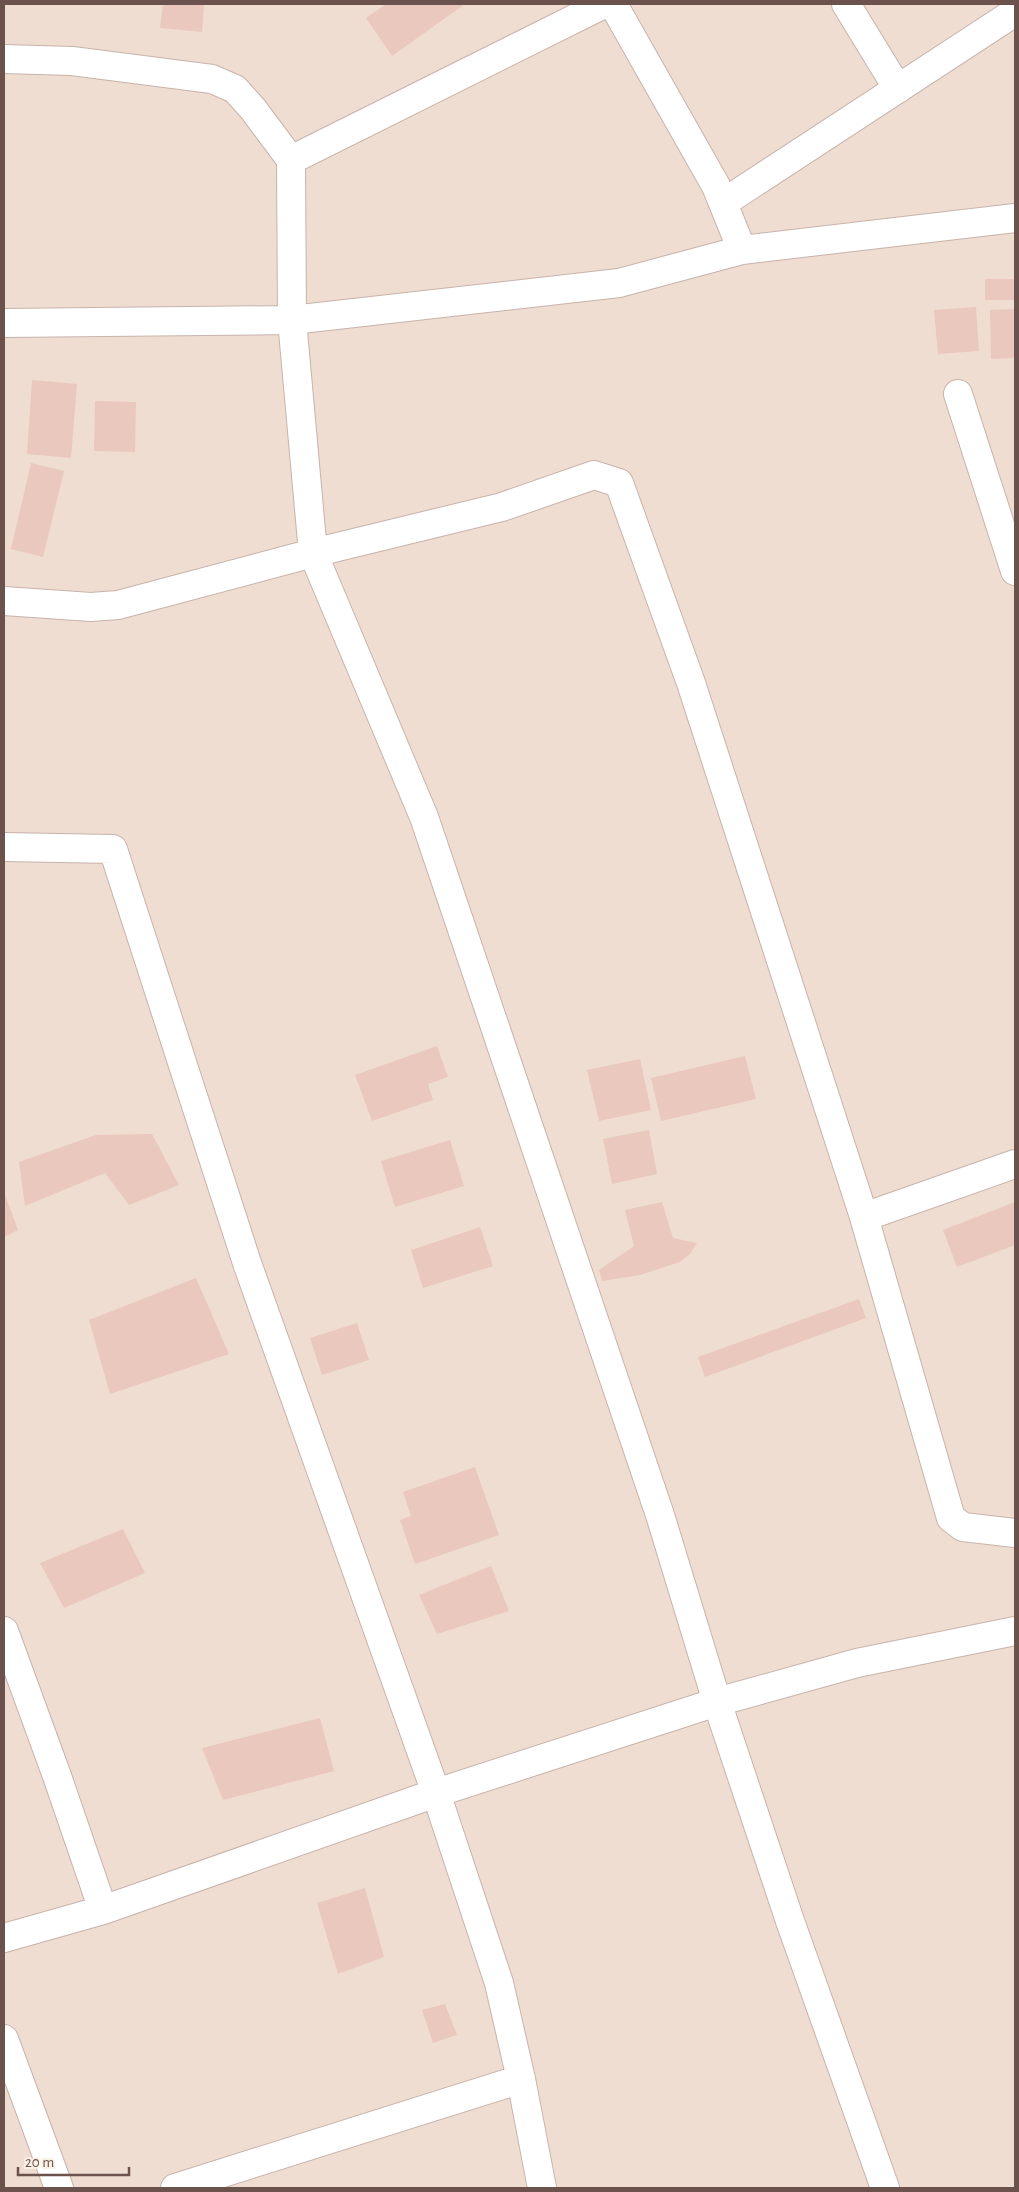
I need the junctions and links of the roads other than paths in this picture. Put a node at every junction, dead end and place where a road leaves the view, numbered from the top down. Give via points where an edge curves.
1 (604, 4) edge
2 (613, 4) edge
3 (846, 4) edge
4 (1015, 12) edge
5 (4, 59) edge
6 (898, 89) junction
7 (292, 160) junction
8 (723, 203) junction
9 (1015, 218) edge
10 (742, 250) junction
11 (292, 320) junction
12 (4, 323) edge
13 (958, 394) dead end
14 (313, 553) junction
15 (1015, 571) edge
16 (4, 601) edge
17 (4, 847) edge
18 (1015, 1164) edge
19 (864, 1217) junction
20 (1015, 1533) edge
21 (1015, 1631) edge
22 (4, 1632) edge
23 (717, 1702) junction
24 (436, 1793) junction
25 (103, 1910) junction
26 (4, 1938) edge
27 (5, 2049) edge
28 (521, 2080) junction
29 (59, 2188) edge
30 (175, 2188) edge
31 (542, 2188) edge
32 (885, 2188) edge

1 - 7 street
2 - 8 street
3 - 6 street
4 - 6 street
5 - 7 street via 72,61 212,79 235,89
6 - 8 street
7 - 11 street
8 - 10 street
9 - 10 street
10 - 11 street via 618,283
11 - 12 street
11 - 14 street
13 - 15 street
14 - 16 street via 118,605 91,607
14 - 19 street via 502,507 594,475 619,483 691,683
14 - 23 street via 424,817 660,1515
17 - 24 street via 113,849 246,1263
18 - 19 street
19 - 20 street via 951,1518 963,1526
21 - 23 street via 857,1663
22 - 25 street
23 - 24 street
23 - 32 street via 790,1921
24 - 25 street
24 - 28 street via 499,1983
25 - 26 street
27 - 29 street
28 - 30 street
28 - 31 street

